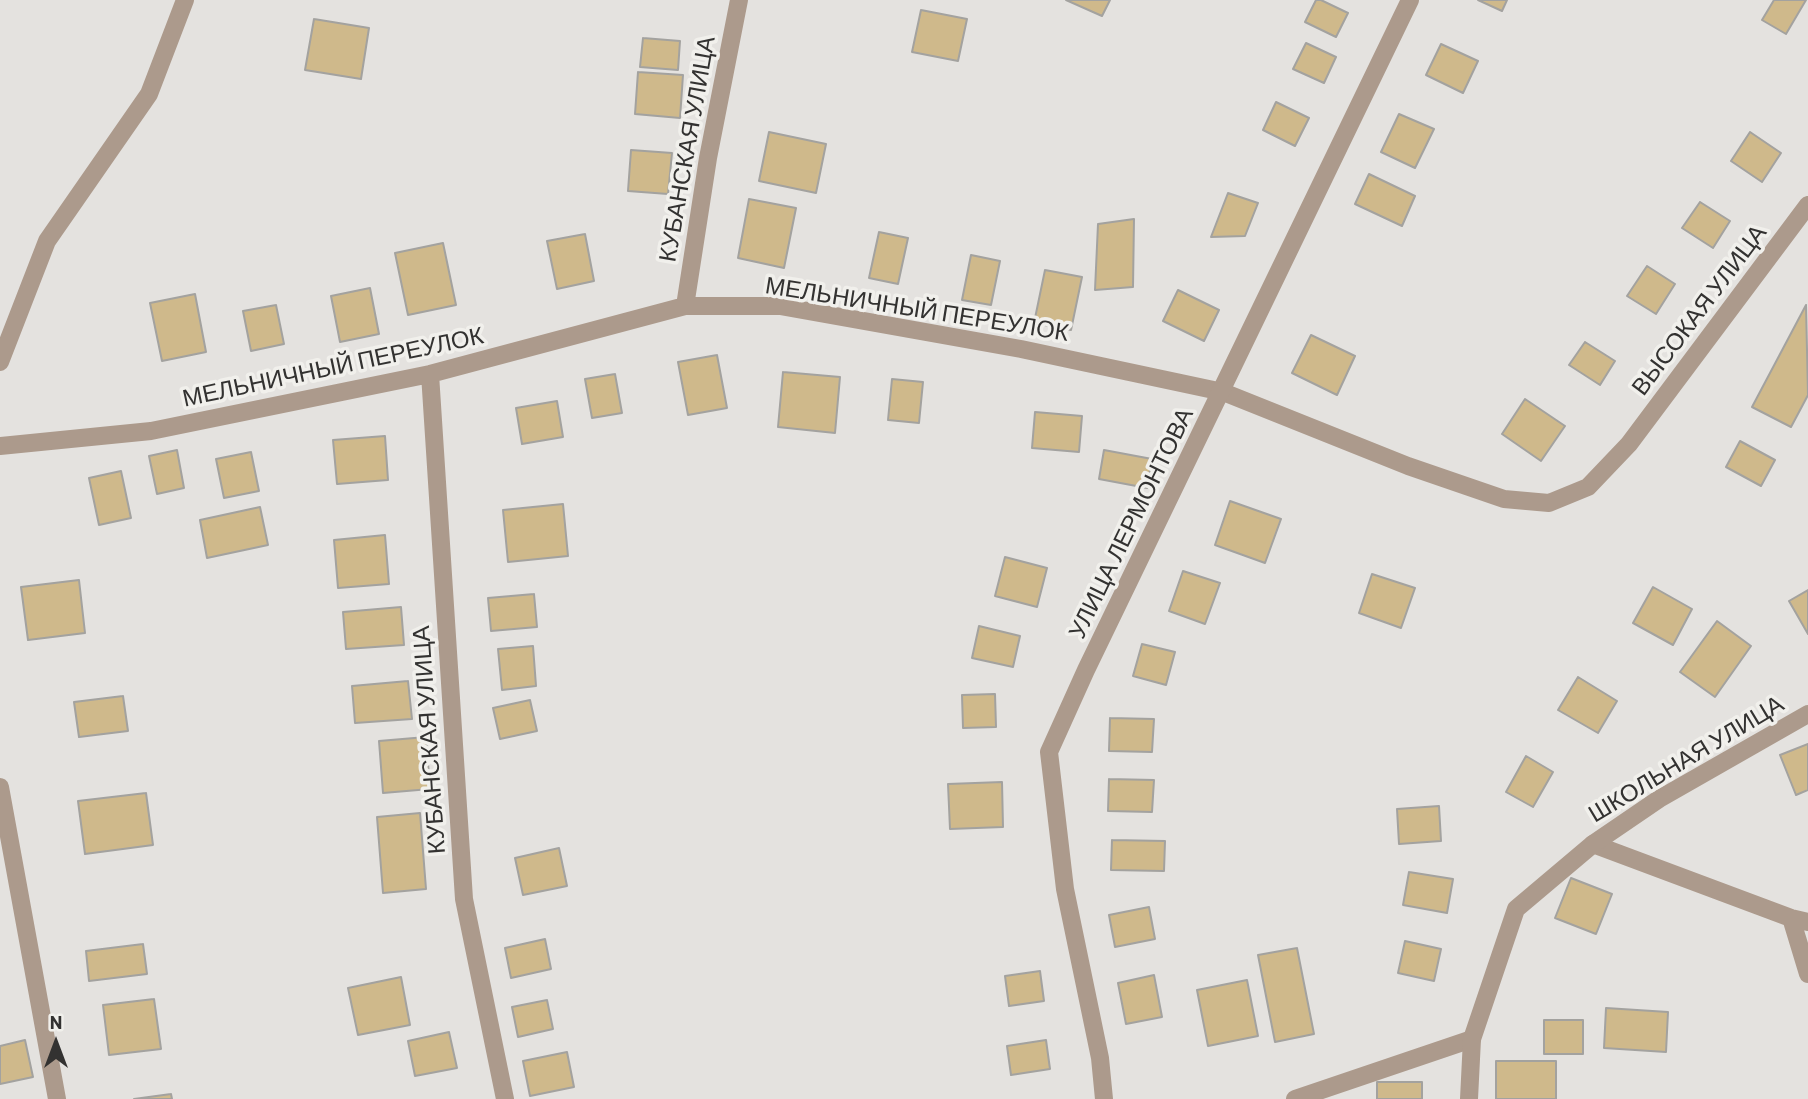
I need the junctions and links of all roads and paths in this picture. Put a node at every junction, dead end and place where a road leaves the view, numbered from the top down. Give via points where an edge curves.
1 (185, 0) edge
2 (739, 0) edge
3 (1410, 0) edge
4 (1808, 205) edge
5 (685, 306) junction
6 (0, 362) edge
7 (430, 374) junction
8 (1223, 392) junction
9 (1629, 444) joint
10 (0, 446) edge
11 (1808, 714) edge
12 (0, 787) edge
13 (1593, 844) junction
14 (1799, 920) edge
15 (1808, 974) edge
16 (1472, 1039) junction
17 (57, 1099) edge
18 (505, 1099) edge
19 (1104, 1099) edge
20 (1295, 1099) edge
21 (1469, 1099) edge

1 - 6 street via 149,94 47,241
2 - 5 street, КУБАНСКАЯ УЛИЦА
3 - 8 street, УЛИЦА ЛЕРМОНТОВА
4 - 9 street, ВЫСОКАЯ УЛИЦА
5 - 7 street, МЕЛЬНИЧНЫЙ ПЕРЕУЛОК
5 - 8 street, МЕЛЬНИЧНЫЙ ПЕРЕУЛОК via 779,306 1021,349
7 - 10 street, МЕЛЬНИЧНЫЙ ПЕРЕУЛОК via 151,431
7 - 18 street, КУБАНСКАЯ УЛИЦА via 464,899
8 - 9 street, МЕЛЬНИЧНЫЙ ПЕРЕУЛОК via 1504,499 1549,503 1588,487
8 - 19 street, УЛИЦА ЛЕРМОНТОВА via 1049,752 1065,889 1100,1058
11 - 13 street, ШКОЛЬНАЯ УЛИЦА via 1659,799
12 - 17 street
13 - 14 street
13 - 16 street, ШКОЛЬНАЯ УЛИЦА via 1516,909
14 - 15 street
16 - 20 street
16 - 21 street, ШКОЛЬНАЯ УЛИЦА

